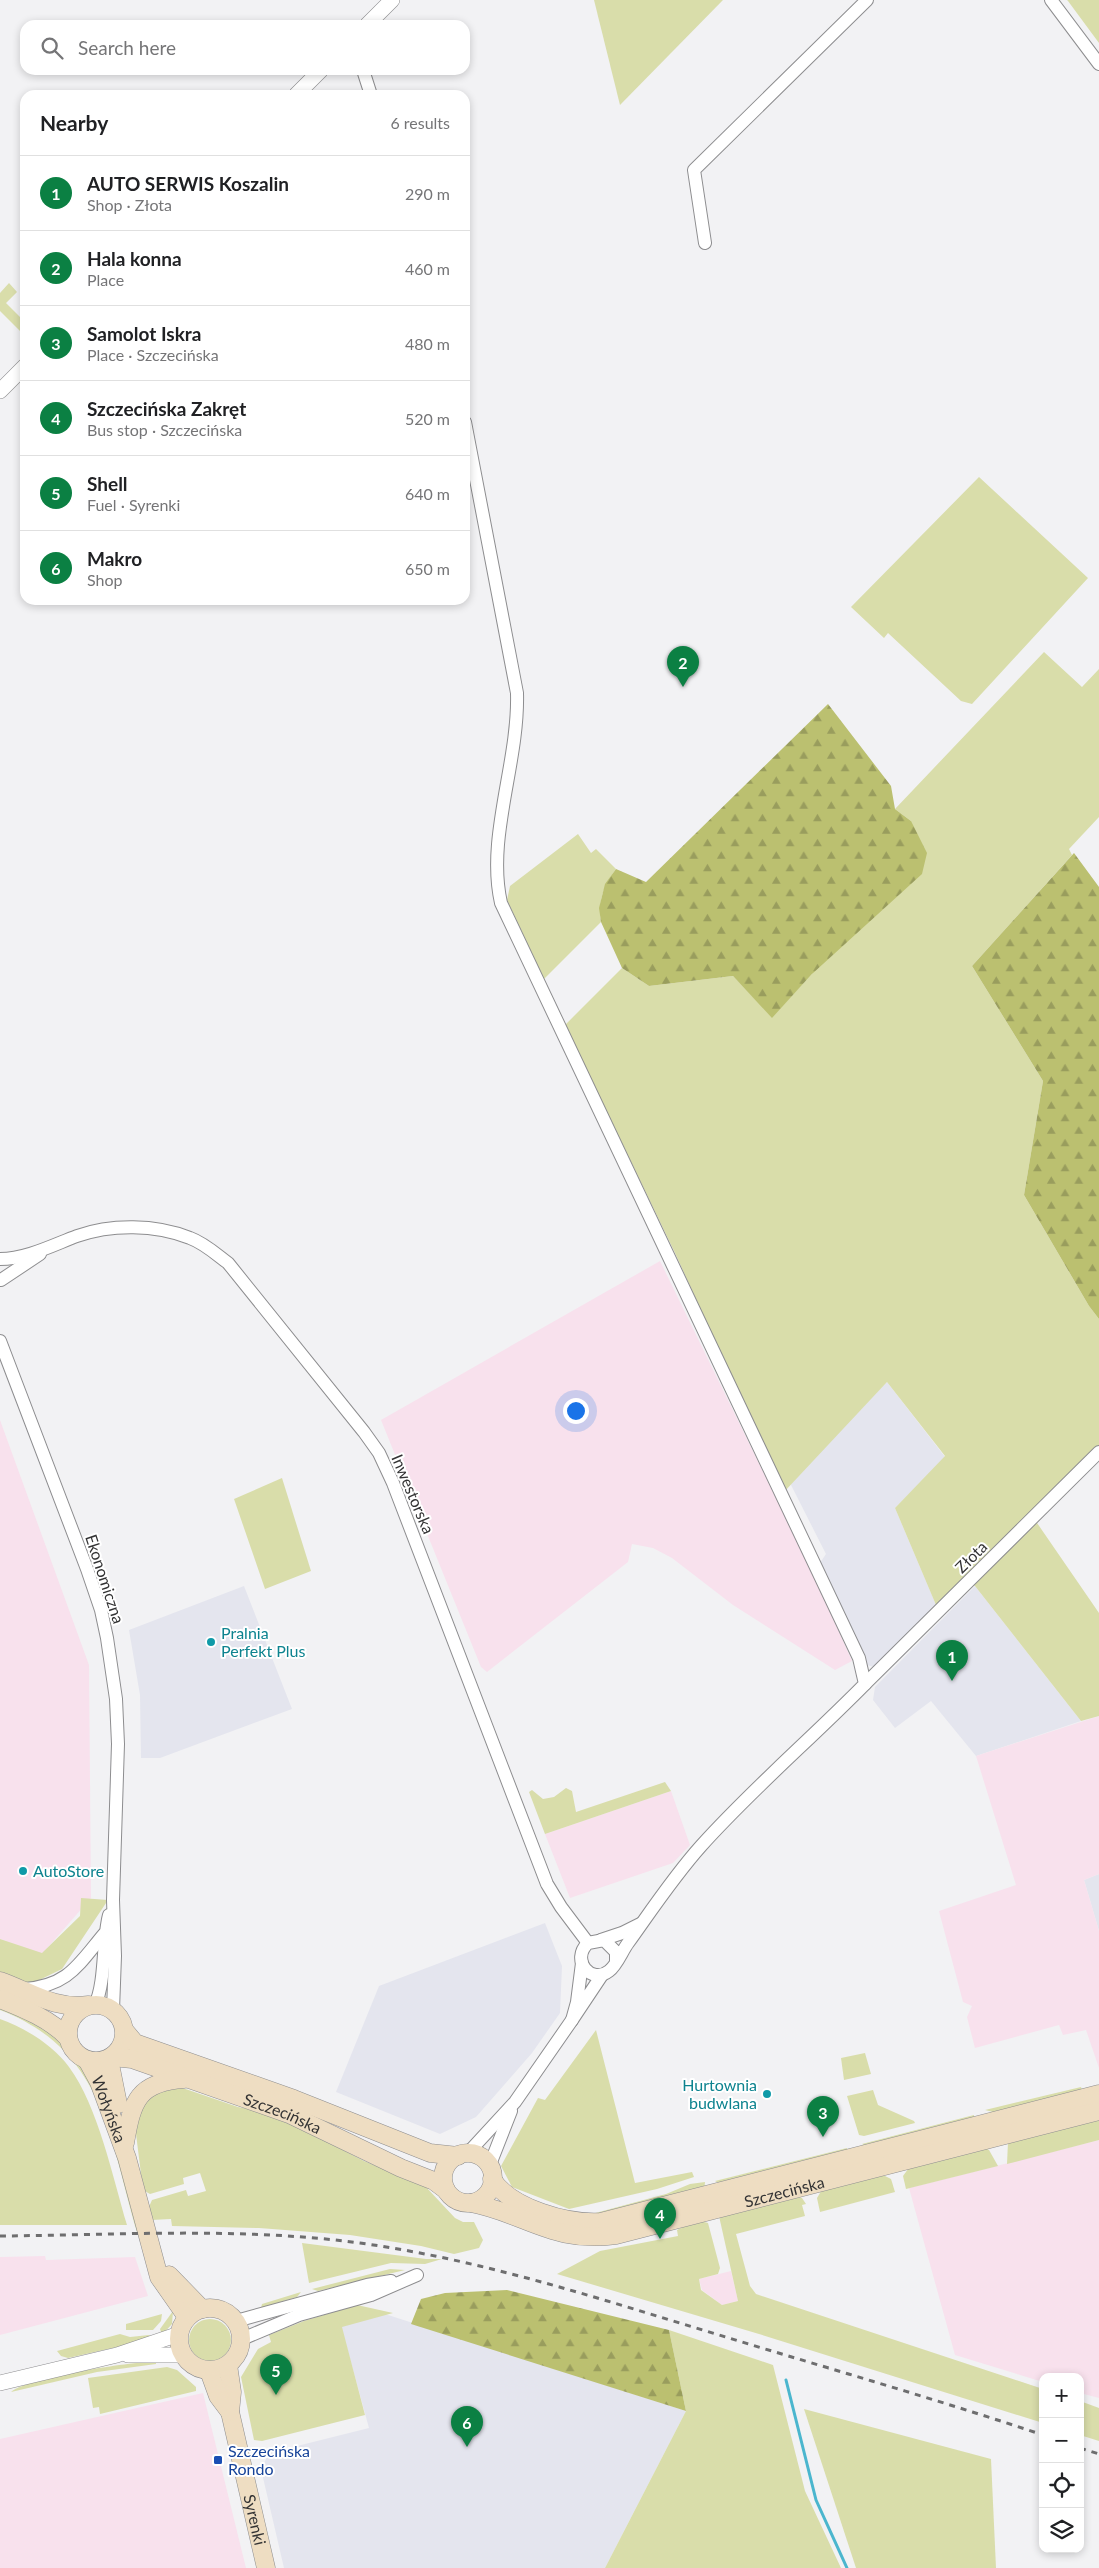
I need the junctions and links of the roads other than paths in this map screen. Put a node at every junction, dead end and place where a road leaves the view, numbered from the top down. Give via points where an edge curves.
1 (392, 0) edge
2 (867, 0) edge
3 (1051, 0) edge
4 (372, 20) edge
5 (1099, 64) edge
6 (317, 75) edge
7 (364, 75) edge
8 (301, 90) edge
9 (369, 90) edge
10 (705, 243) dead end
11 (20, 371) edge
12 (0, 392) edge
13 (470, 448) edge
14 (50, 1247) junction
15 (0, 1259) edge
16 (0, 1266) edge
17 (1, 1282) edge
18 (0, 1341) edge
19 (1099, 1452) edge
20 (865, 1684) junction
21 (113, 1900) junction
22 (644, 1922) junction
23 (104, 1934) junction
24 (601, 1940) junction
25 (588, 1943) junction
26 (616, 1962) junction
27 (582, 1963) junction
28 (602, 1975) junction
29 (0, 1981) edge
30 (23, 1989) junction
31 (0, 2000) edge
32 (93, 2005) junction
33 (112, 2010) junction
34 (572, 2020) junction
35 (125, 2031) junction
36 (68, 2038) junction
37 (110, 2058) junction
38 (87, 2060) junction
39 (190, 2078) junction
40 (1099, 2094) edge
41 (515, 2102) junction
42 (1099, 2111) edge
43 (126, 2150) junction
44 (463, 2155) junction
45 (491, 2173) junction
46 (446, 2190) junction
47 (471, 2203) junction
48 (194, 2313) junction
49 (236, 2321) junction
50 (179, 2334) junction
51 (242, 2339) junction
52 (182, 2354) junction
53 (117, 2355) junction
54 (228, 2365) junction
55 (208, 2371) junction
56 (0, 2383) edge
57 (230, 2412) junction
58 (266, 2568) edge

1 - 4 street
2 - 10 street via 694,170
3 - 5 street
6 - 8 street
7 - 9 street
11 - 12 street
13 - 20 street via 517,693 515,749 497,859 497,888 501,903 859,1658
14 - 15 street, Inwestorska
14 - 17 street, Inwestorska
14 - 25 street, Inwestorska via 112,1228 157,1230 189,1238 209,1248 228,1263 364,1432 379,1453 393,1483 547,1884
16 - 17 street
18 - 21 street, Ekonomiczna via 87,1570 107,1638 116,1699 118,1744
19 - 20 street, Złota
20 - 22 street, Złota via 701,1846
21 - 23 street, Ekonomiczna
21 - 33 street, Ekonomiczna via 115,1956
22 - 24 street
22 - 26 street, Złota
23 - 30 street via 78,1967 57,1982
23 - 32 street, Ekonomiczna via 100,1987
24 - 25 street
24 - 26 street via 613,1947
25 - 27 street via 581,1952
26 - 28 street via 610,1971
27 - 28 street via 589,1972
27 - 34 street
28 - 34 street
29 - 30 main road
30 - 32 main road via 60,2006
31 - 36 main road via 29,2012 61,2030
32 - 33 main road
32 - 36 main road via 74,2015 68,2028
33 - 35 main road via 121,2019
34 - 41 street
35 - 37 main road via 122,2044
35 - 44 main road, Szczecińska via 135,2043 294,2098 413,2147 436,2154
36 - 38 main road via 74,2050
37 - 38 main road
37 - 39 main road, Szczecińska via 132,2059
37 - 43 main road, Wołyńska
38 - 43 main road, Wołyńska
39 - 43 main road via 154,2083 139,2096 130,2114
39 - 46 main road, Szczecińska via 288,2114 434,2181
40 - 45 main road, Szczecińska via 601,2222 566,2220 515,2201 500,2190
41 - 44 street
41 - 45 street via 494,2150
42 - 47 main road, Szczecińska via 596,2238 568,2236
43 - 48 main road, Wołyńska via 155,2256 184,2292
44 - 45 main road via 480,2157
44 - 46 main road via 449,2162 444,2173
45 - 47 main road via 486,2195
46 - 47 main road via 454,2199
48 - 49 main road via 221,2309
48 - 50 main road
49 - 51 main road
49 - 51 street via 367,2284 414,2276 371,2295 299,2315
50 - 52 main road
50 - 53 street
51 - 54 main road via 236,2358
52 - 53 street
52 - 55 main road via 189,2363
53 - 56 street
54 - 55 main road
54 - 57 main road, Syrenki via 232,2392
55 - 57 main road, Syrenki via 218,2396
57 - 58 main road, Syrenki

